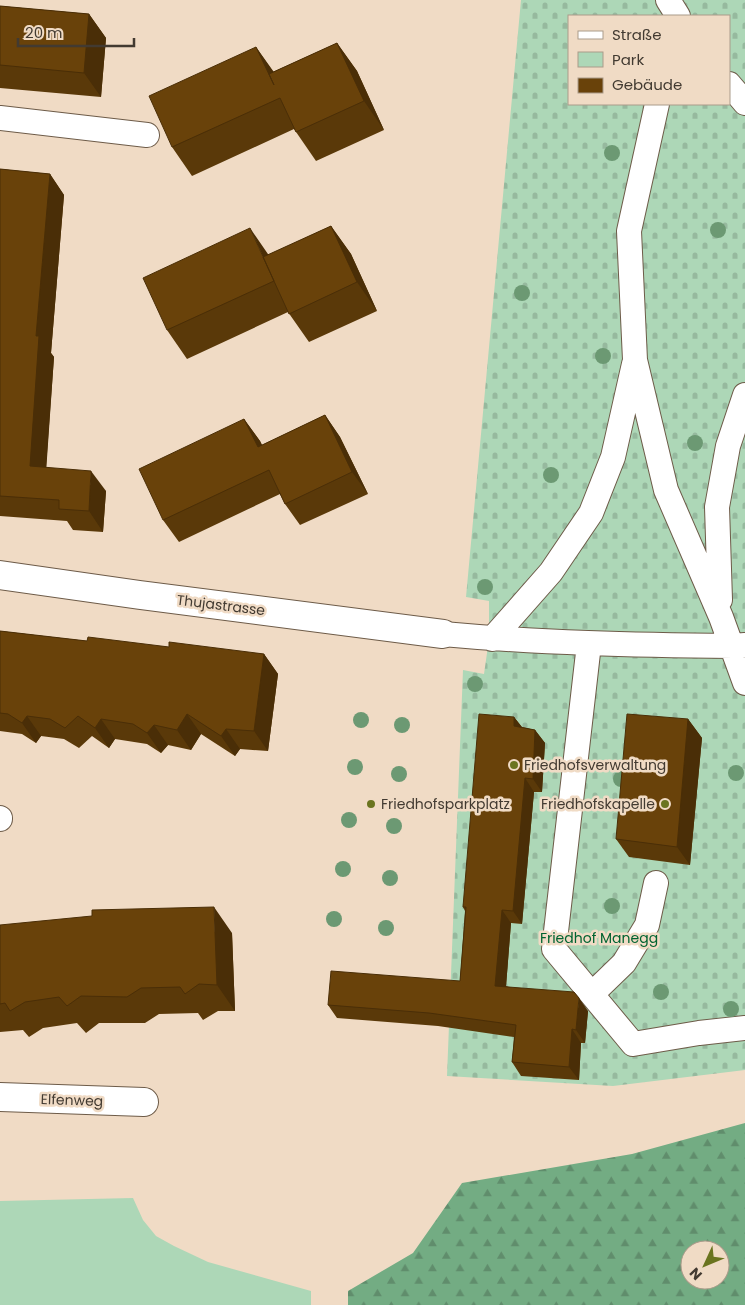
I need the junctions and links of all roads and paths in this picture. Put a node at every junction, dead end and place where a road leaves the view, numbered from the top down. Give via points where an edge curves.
1 (730, 85) edge
2 (745, 104) edge
3 (657, 105) edge
4 (0, 118) edge
5 (147, 135) dead end
6 (635, 360) junction
7 (745, 396) edge
8 (0, 575) edge
9 (721, 617) junction
10 (443, 634) joint
11 (492, 639) junction
12 (589, 644) junction
13 (739, 645) edge
14 (745, 683) edge
15 (656, 883) dead end
16 (592, 994) junction
17 (745, 1028) edge
18 (0, 1097) edge
19 (144, 1102) dead end

1 - 2 lane
3 - 6 lane via 628,231
4 - 5 lane
6 - 9 lane via 666,490
6 - 11 lane via 613,457 591,512 550,572
7 - 9 lane via 728,446 717,507
8 - 10 street, Thujastrasse
9 - 13 lane
10 - 11 lane
11 - 12 lane
12 - 13 lane
12 - 16 lane via 554,950
13 - 14 lane
15 - 16 lane via 647,925 624,963
16 - 17 lane via 633,1044
18 - 19 street, Elfenweg

